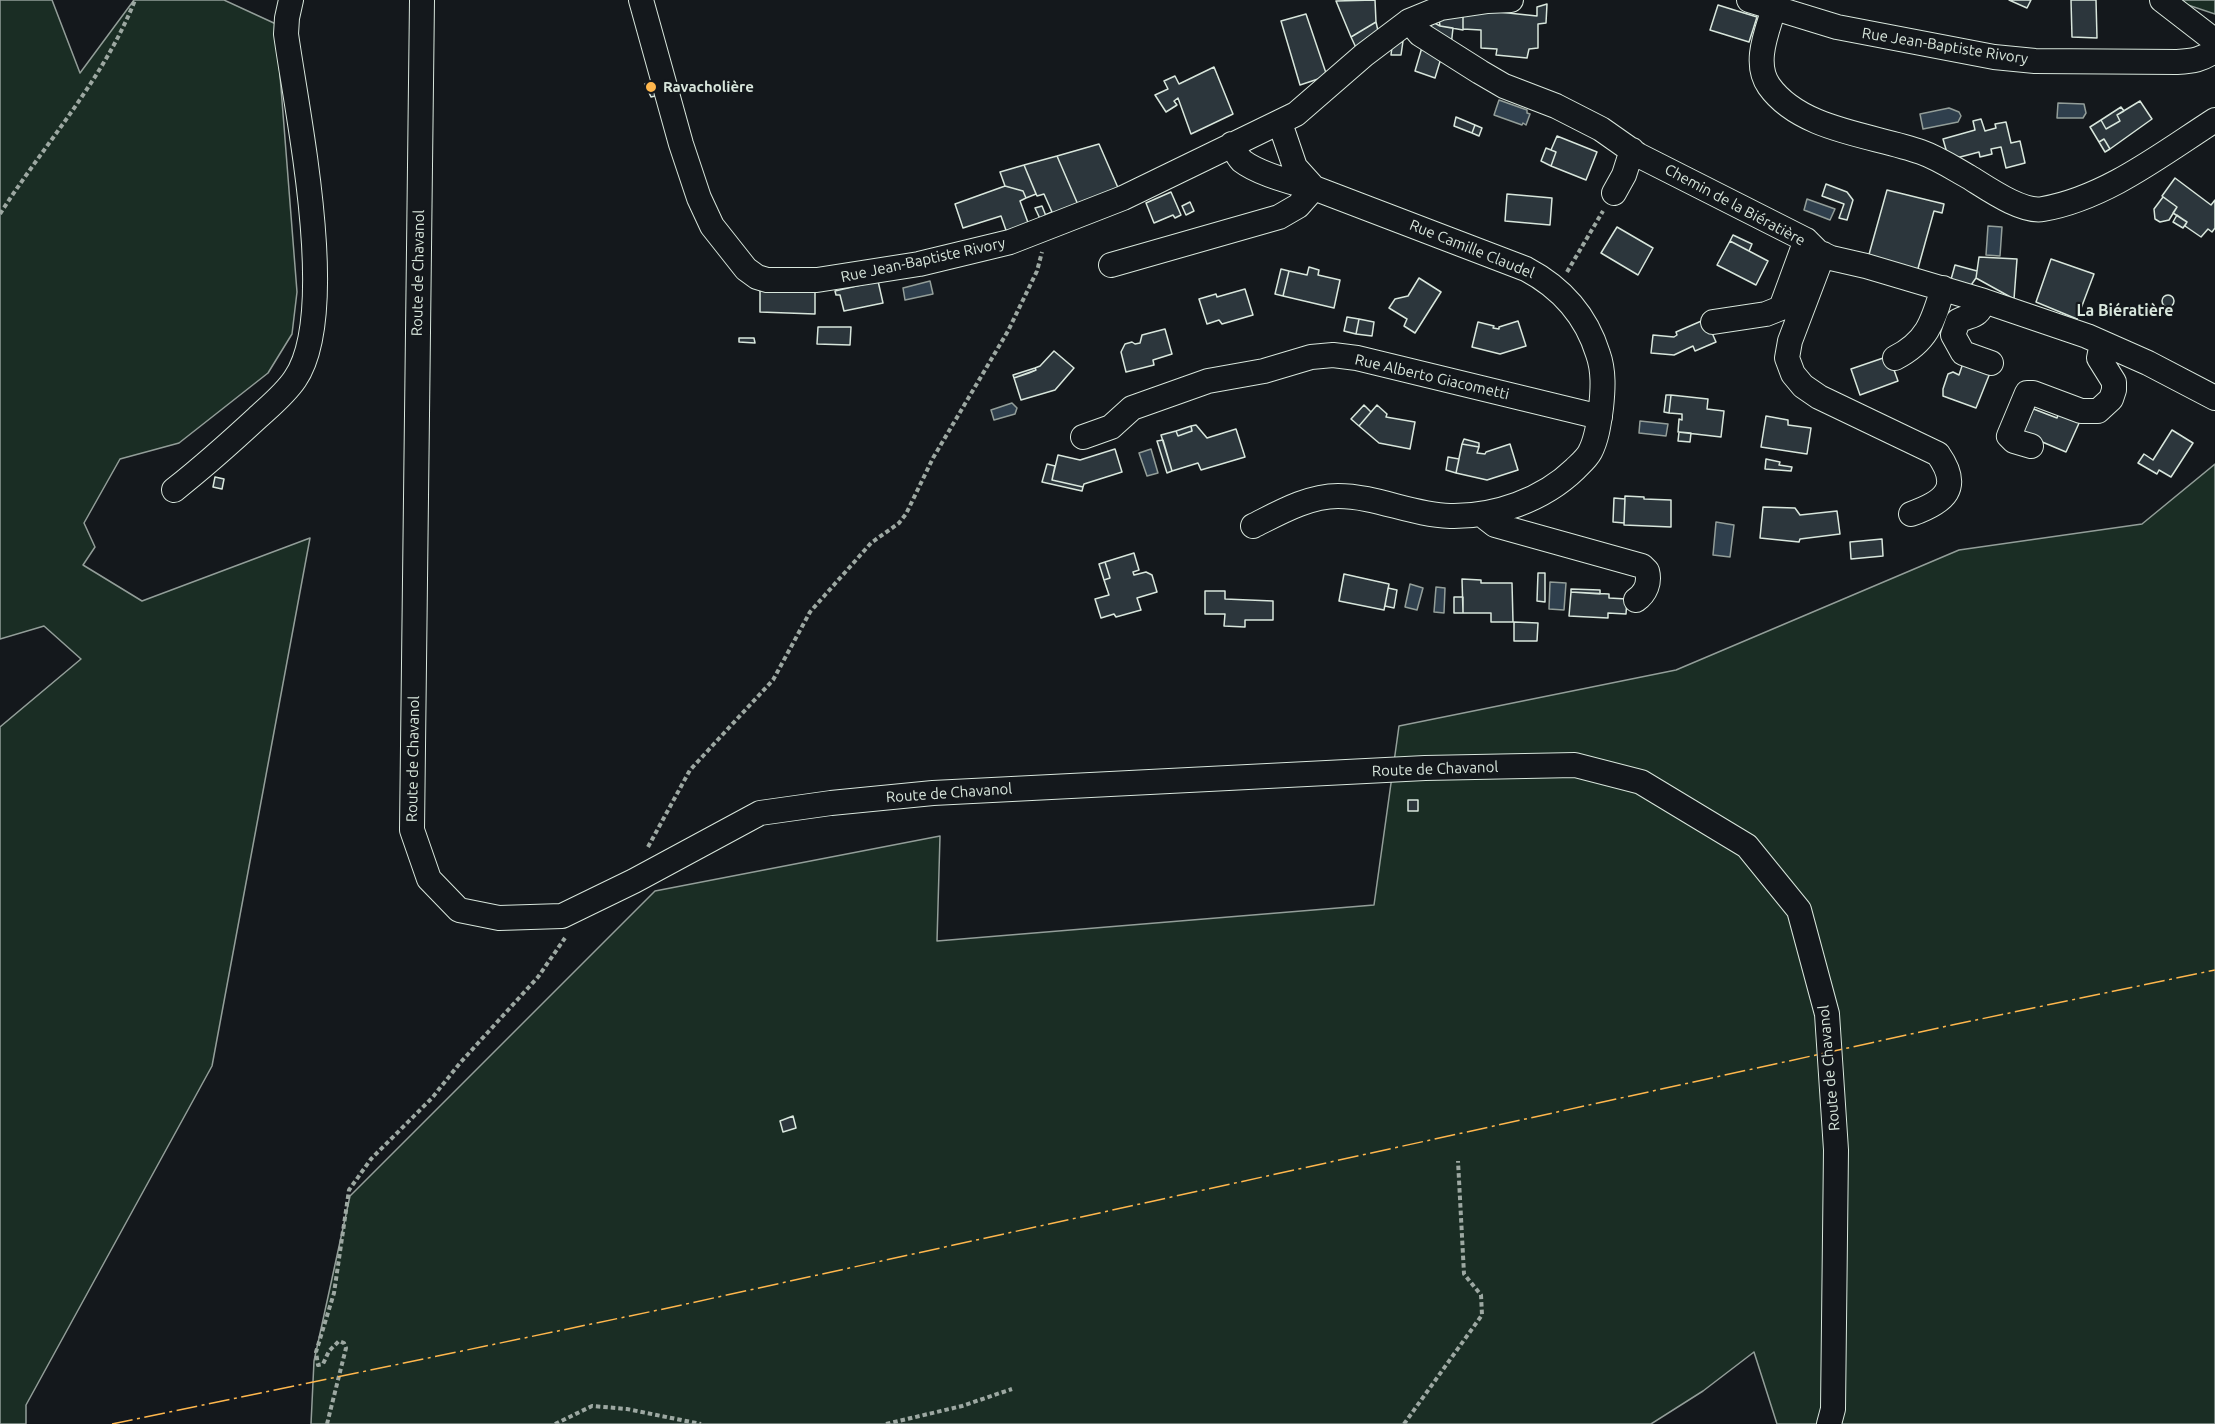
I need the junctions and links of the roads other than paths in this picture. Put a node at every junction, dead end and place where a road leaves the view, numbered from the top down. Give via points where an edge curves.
1 (291, 0) edge
2 (641, 0) edge
3 (1511, 0) edge
4 (1749, 0) edge
5 (2162, 0) edge
6 (1450, 3) edge
7 (1774, 8) junction
8 (422, 12) edge
9 (1409, 21) junction
10 (2215, 41) edge
11 (2215, 50) edge
12 (2215, 120) edge
13 (1280, 123) junction
14 (1232, 144) junction
15 (1632, 150) junction
16 (1314, 188) junction
17 (1614, 193) road end
18 (1814, 247) junction
19 (1111, 266) dead end
20 (1944, 288) junction
21 (1984, 301) junction
22 (1713, 322) dead end
23 (2102, 343) junction
24 (1895, 358) dead end
25 (1991, 363) dead end
26 (2215, 398) edge
27 (1600, 417) junction
28 (1083, 436) dead end
29 (2031, 446) dead end
30 (174, 490) dead end
31 (1486, 513) junction
32 (1911, 514) dead end
33 (1253, 526) dead end
34 (1636, 600) dead end
35 (1829, 1424) edge

1 - 30 street via 286,34 313,233 314,321 309,345 295,379 282,395
2 - 14 street, Rue Jean-Baptiste Rivory via 699,198 729,251 746,269 767,280 835,279 1010,242 1123,198
3 - 6 street, Rue Jean-Baptiste Rivory
4 - 7 street, Rue Jean-Baptiste Rivory
5 - 10 street
6 - 9 street, Rue Jean-Baptiste Rivory
7 - 11 street, Rue Jean-Baptiste Rivory via 1865,33 2035,61 2194,61
7 - 12 street via 1761,65 1764,78 1779,98 1839,129 1923,152 2031,209 2055,206 2118,182
8 - 35 street, Route de Chavanol via 412,830 429,879 459,910 499,918 562,916 760,813 933,793 1425,768 1575,765 1641,782 1747,846 1799,910 1827,1014 1836,1150 1833,1409
9 - 13 street, Rue Jean-Baptiste Rivory
9 - 15 street, Chemin de la Biératière via 1420,34 1504,86 1556,106
13 - 14 street, Rue Jean-Baptiste Rivory
13 - 16 street, Rue Camille Claudel via 1295,167
14 - 16 street, Rue Camille Claudel via 1240,159 1251,166
15 - 17 street
15 - 18 street, Chemin de la Biératière
16 - 19 street via 1298,206 1278,217
16 - 27 street, Rue Camille Claudel via 1527,269 1557,289 1578,312 1593,338 1601,364
18 - 20 street, Chemin de la Biératière
18 - 22 street via 1781,308
18 - 32 street via 1787,358 1793,374 1819,397 1938,454 1948,468 1946,494 1939,502
20 - 21 street, Chemin de la Biératière
20 - 24 street via 1927,331
21 - 23 street, Chemin de la Biératière
21 - 25 street via 1977,315 1958,321 1953,335 1964,353
23 - 26 street, Chemin de la Biératière
23 - 29 street via 2099,358 2114,382 2111,399 2098,411 2087,412 2028,393 2009,436
27 - 28 street, Rue Alberto Giacometti via 1333,355 1220,378 1143,404 1126,412 1111,427
27 - 31 street, Rue Camille Claudel via 1590,452 1566,478 1522,503
31 - 33 street, Rue Camille Claudel via 1423,513 1337,496 1303,503
31 - 34 street via 1495,525 1642,566 1647,571 1648,583

